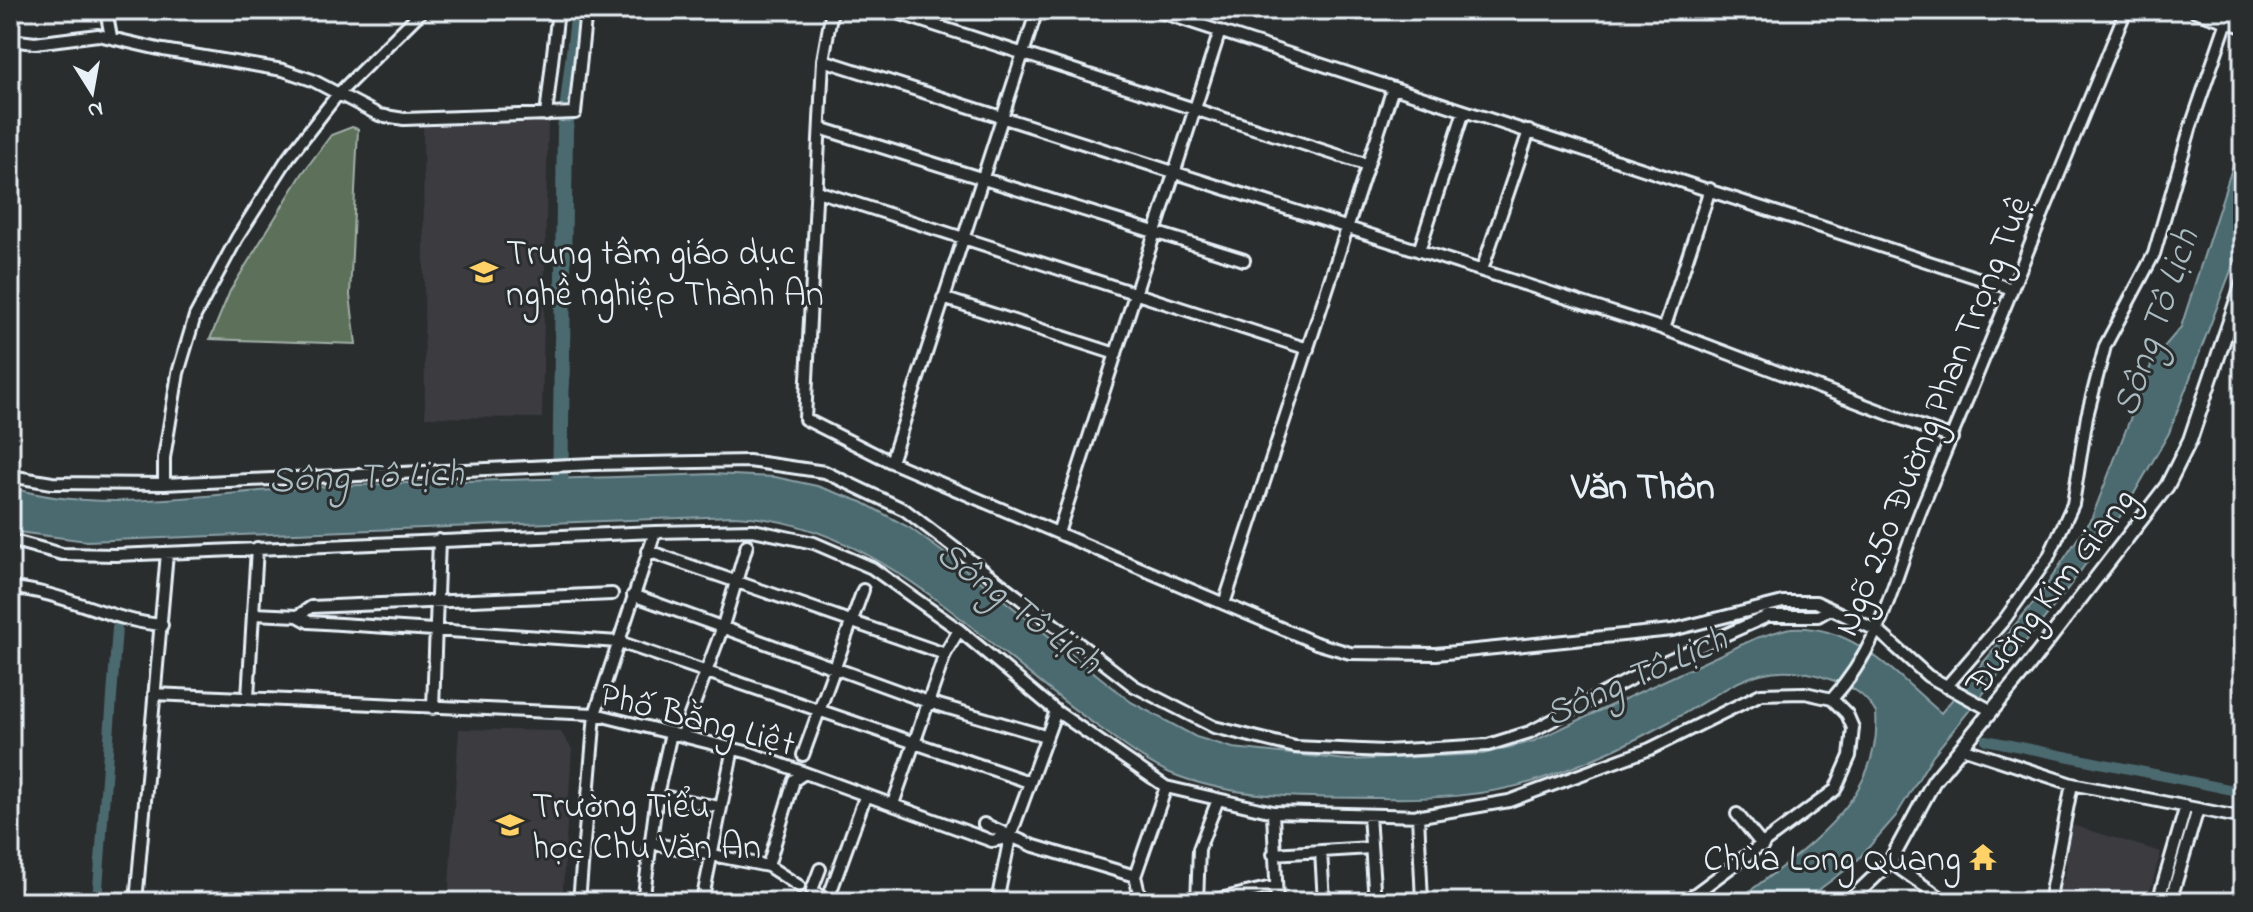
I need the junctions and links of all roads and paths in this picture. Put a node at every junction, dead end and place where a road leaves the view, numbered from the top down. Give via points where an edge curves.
1 (106, 10) edge
2 (423, 10) edge
3 (558, 10) edge
4 (586, 10) edge
5 (832, 10) edge
6 (888, 10) edge
7 (1037, 10) edge
8 (1154, 10) edge
9 (2126, 10) edge
10 (2195, 10) edge
11 (2227, 21) junction
12 (2243, 26) edge
13 (1220, 31) junction
14 (111, 37) junction
15 (10, 40) edge
16 (1022, 55) junction
17 (823, 60) junction
18 (1393, 88) junction
19 (338, 94) junction
20 (1195, 110) junction
21 (1464, 111) junction
22 (546, 115) junction
23 (1002, 117) junction
24 (820, 128) junction
25 (1529, 131) junction
26 (1368, 165) junction
27 (1174, 173) junction
28 (983, 176) junction
29 (1710, 189) junction
30 (817, 191) junction
31 (1348, 229) junction
32 (1155, 232) junction
33 (963, 237) junction
34 (1419, 251) junction
35 (1244, 260) dead end
36 (1486, 271) junction
37 (2243, 282) edge
38 (2012, 289) junction
39 (1136, 293) junction
40 (943, 298) junction
41 (1664, 329) junction
42 (1308, 349) junction
43 (1116, 354) junction
44 (1952, 438) junction
45 (891, 462) junction
46 (10, 476) edge
47 (164, 484) junction
48 (655, 532) junction
49 (1058, 533) junction
50 (10, 540) edge
51 (439, 540) junction
52 (747, 545) dead end
53 (257, 548) junction
54 (648, 551) junction
55 (167, 553) junction
56 (738, 581) junction
57 (10, 588) edge
58 (863, 590) dead end
59 (612, 594) dead end
60 (633, 595) junction
61 (436, 604) junction
62 (1224, 604) junction
63 (1830, 609) junction
64 (254, 614) junction
65 (298, 616) junction
66 (850, 623) junction
67 (162, 625) junction
68 (435, 629) junction
69 (722, 629) junction
70 (959, 630) junction
71 (1878, 631) junction
72 (619, 642) junction
73 (945, 654) junction
74 (834, 668) junction
75 (705, 671) junction
76 (1949, 689) junction
77 (154, 694) junction
78 (248, 697) junction
79 (1832, 699) junction
80 (928, 702) junction
81 (433, 708) junction
82 (1056, 711) junction
83 (1992, 711) junction
84 (819, 713) junction
85 (595, 714) junction
86 (677, 734) junction
87 (1045, 736) junction
88 (914, 745) junction
89 (733, 748) junction
90 (1962, 748) junction
91 (803, 755) dead end
92 (803, 774) junction
93 (1029, 782) junction
94 (2072, 784) junction
95 (1166, 787) junction
96 (657, 795) junction
97 (865, 797) junction
98 (1217, 802) junction
99 (893, 804) junction
100 (2186, 806) junction
101 (719, 807) junction
102 (2198, 809) junction
103 (1273, 812) junction
104 (1737, 814) dead end
105 (1369, 815) junction
106 (1418, 815) junction
107 (2243, 818) edge
108 (984, 824) dead end
109 (1010, 837) junction
110 (651, 843) junction
111 (1763, 846) junction
112 (1370, 848) junction
113 (1321, 851) junction
114 (712, 853) junction
115 (1273, 854) junction
116 (1890, 862) junction
117 (768, 866) junction
118 (820, 869) dead end
119 (1135, 876) junction
120 (799, 886) dead end
121 (1276, 886) junction
122 (136, 902) edge
123 (579, 902) edge
124 (643, 902) edge
125 (702, 902) edge
126 (827, 902) edge
127 (997, 902) edge
128 (1141, 902) edge
129 (1197, 902) edge
130 (1207, 902) edge
131 (1277, 902) edge
132 (1324, 902) edge
133 (1375, 902) edge
134 (1422, 902) edge
135 (1684, 902) edge
136 (1848, 902) edge
137 (1947, 902) edge
138 (2049, 902) edge
139 (2158, 902) edge
140 (2170, 902) edge

1 - 14 street
2 - 19 street
3 - 22 street
4 - 22 street via 575,113
5 - 17 street
6 - 16 street
7 - 16 street
8 - 13 street
9 - 38 street, Ngõ 250 Đường Phan Trọng Tuệ
10 - 11 main road
11 - 12 main road
11 - 76 street via 2154,254 2105,346 2073,504 2048,558
13 - 18 street
13 - 20 street
14 - 15 street
14 - 19 street via 283,70
16 - 20 street
16 - 23 street
17 - 23 street
17 - 24 street
18 - 21 street
18 - 26 street
19 - 22 street via 379,115 404,119
19 - 47 street via 288,158 195,316 178,373
20 - 26 street
20 - 27 street
21 - 25 street
21 - 34 street
23 - 27 street
23 - 28 street
24 - 28 street
24 - 30 street
25 - 29 street
25 - 36 street
26 - 31 street
27 - 31 street
27 - 32 street
28 - 32 street
28 - 33 street
29 - 38 street
29 - 41 street
30 - 33 street
30 - 45 street via 805,419
31 - 34 street
31 - 42 street
32 - 35 street
32 - 39 street
33 - 39 street
33 - 40 street
34 - 36 street
36 - 41 street
37 - 83 main road, Đường Kim Giang via 2190,440 2167,486
38 - 44 street, Ngõ 250 Đường Phan Trọng Tuệ
39 - 42 street
39 - 43 street
40 - 43 street
40 - 45 street
41 - 44 street
42 - 62 street
43 - 49 street
44 - 71 street, Ngõ 250 Đường Phan Trọng Tuệ
45 - 49 street
46 - 47 street via 52,483
47 - 63 street via 749,461 825,472 905,510 1134,686 1214,727 1295,747 1385,751 1488,745 1530,732 1657,665 1768,616 1818,616
48 - 51 street
48 - 54 street
48 - 70 street via 753,530 814,543 872,568
49 - 62 street
50 - 55 street via 62,554
51 - 53 street
51 - 61 street
52 - 56 street
53 - 55 street
53 - 64 street
54 - 56 street
54 - 60 street
55 - 67 street
56 - 66 street
56 - 69 street
57 - 67 street via 37,590
58 - 66 street
59 - 61 street
60 - 69 street
60 - 72 street
61 - 65 street via 311,607
61 - 68 street
62 - 63 street via 1350,653 1436,654 1672,630 1783,602 1816,602
63 - 71 street
64 - 65 street
64 - 78 street
65 - 68 street via 309,622
66 - 73 street
66 - 74 street
67 - 77 street
68 - 72 street
68 - 81 street
69 - 74 street
69 - 75 street
70 - 73 street
70 - 82 street
71 - 76 street
71 - 79 street, Ngõ 250 Đường Phan Trọng Tuệ
72 - 75 street
72 - 85 street
73 - 80 street
74 - 80 street
74 - 84 street
75 - 84 street
75 - 86 street
76 - 83 street
77 - 78 street, Phố Bằng Liệt
77 - 122 street
78 - 81 street, Phố Bằng Liệt
79 - 106 street via 1805,693 1761,694 1650,749 1509,801
79 - 111 street via 1853,728 1850,756 1835,790
80 - 87 street
80 - 88 street
81 - 85 street, Phố Bằng Liệt
82 - 87 street
82 - 95 street
83 - 90 main road, Đường Kim Giang
84 - 88 street
84 - 91 street
85 - 86 street, Phố Bằng Liệt
85 - 123 street
86 - 89 street, Phố Bằng Liệt
86 - 96 street
87 - 93 street
88 - 93 street
88 - 99 street
89 - 92 street, Phố Bằng Liệt
89 - 101 street
90 - 94 street
90 - 116 main road, Đường Kim Giang via 1934,781
92 - 97 street, Phố Bằng Liệt
92 - 117 street via 794,780
93 - 109 street
94 - 100 street
94 - 138 street
95 - 98 street
95 - 119 street
96 - 101 street
96 - 110 street
97 - 99 street, Phố Bằng Liệt
97 - 126 street
98 - 103 street
98 - 129 street via 1199,849
99 - 109 street, Phố Bằng Liệt via 992,841
100 - 102 street
100 - 139 street
101 - 114 street
102 - 107 street
102 - 140 street
103 - 105 street
103 - 115 street
104 - 111 street
105 - 106 street
105 - 112 street
106 - 134 street
108 - 109 street
109 - 119 street, Phố Bằng Liệt
109 - 127 street
110 - 114 street
110 - 124 street
111 - 135 street
112 - 113 street
112 - 133 street
113 - 115 street
113 - 132 street
114 - 117 street
114 - 125 street
115 - 121 street
116 - 136 main road, Đường Kim Giang
116 - 137 street
117 - 120 street
118 - 126 street via 812,890
119 - 128 street
121 - 130 street
121 - 131 street

